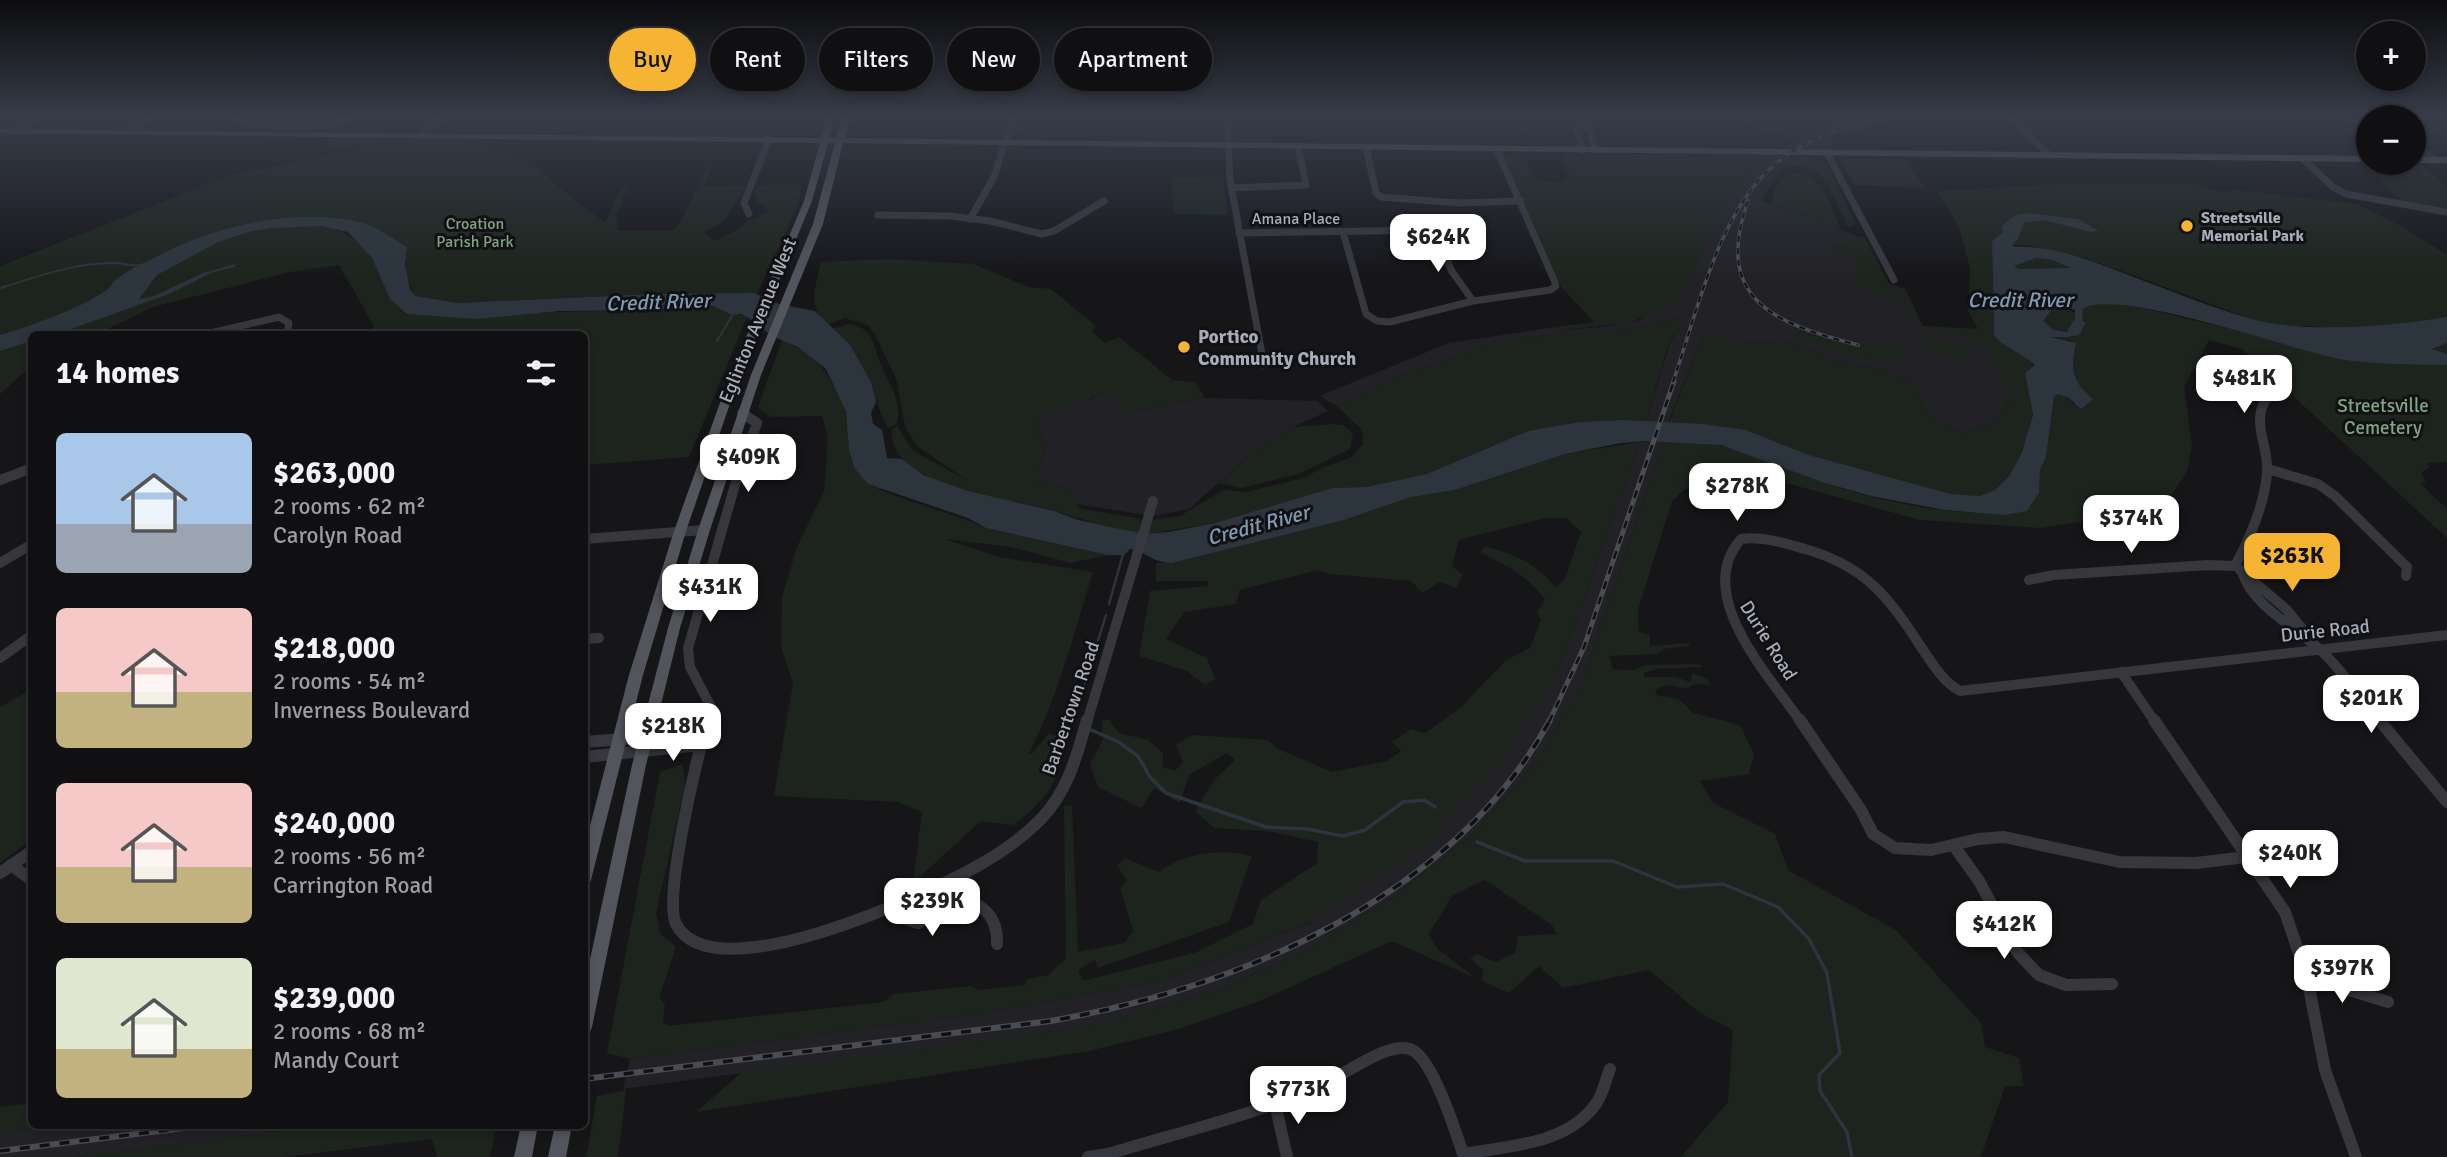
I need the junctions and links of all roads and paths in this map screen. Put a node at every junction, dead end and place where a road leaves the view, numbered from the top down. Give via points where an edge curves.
1 (757, 171) edge
2 (816, 171) edge
3 (833, 171) edge
4 (996, 171) edge
5 (1229, 171) edge
6 (1303, 171) edge
7 (1371, 171) edge
8 (1507, 171) edge
9 (1837, 171) edge
10 (2317, 171) edge
11 (1231, 188) junction
12 (1104, 201) dead end
13 (1521, 201) junction
14 (2447, 212) edge
15 (749, 214) dead end
16 (877, 215) dead end
17 (970, 219) junction
18 (1343, 232) junction
19 (1239, 233) junction
20 (1894, 280) dead end
21 (1473, 301) junction
22 (219, 331) edge
23 (288, 331) edge
24 (1264, 365) dead end
25 (2281, 396) dead end
26 (742, 413) junction
27 (2268, 469) junction
28 (28, 470) edge
29 (0, 480) edge
30 (1153, 501) dead end
31 (704, 530) junction
32 (680, 531) junction
33 (588, 539) edge
34 (28, 546) edge
35 (0, 563) edge
36 (2239, 569) junction
37 (2406, 576) dead end
38 (2029, 580) dead end
39 (2447, 635) edge
40 (28, 638) edge
41 (599, 638) dead end
42 (588, 639) edge
43 (2316, 646) junction
44 (0, 658) edge
45 (2121, 672) junction
46 (702, 739) junction
47 (588, 743) edge
48 (644, 744) junction
49 (617, 747) junction
50 (588, 756) edge
51 (2447, 802) edge
52 (1954, 846) junction
53 (28, 854) edge
54 (2248, 858) junction
55 (588, 864) edge
56 (11, 865) junction
57 (0, 873) edge
58 (28, 877) edge
59 (903, 903) junction
60 (997, 944) dead end
61 (2307, 977) junction
62 (2112, 984) dead end
63 (2388, 1002) dead end
64 (588, 1008) edge
65 (1610, 1069) dead end
66 (1275, 1103) junction
67 (529, 1129) edge
68 (563, 1129) edge
69 (1463, 1155) edge
70 (1108, 1156) edge
71 (523, 1157) edge
72 (557, 1157) edge
73 (1088, 1157) edge
74 (1287, 1157) edge
75 (2356, 1157) edge

1 - 15 street via 744,203
2 - 32 main road, Eglinton Avenue West via 736,372
3 - 26 main road, Eglinton Avenue West via 818,224
4 - 17 street
5 - 11 street
6 - 11 street via 1306,185
7 - 13 street via 1381,197
8 - 13 street
9 - 20 street
10 - 14 street via 2342,192
11 - 19 street
12 - 17 street via 1048,233
13 - 21 street via 1556,286 1542,293
16 - 17 street
18 - 19 street, Amana Place
18 - 21 street, Amana Place via 1437,230 1451,270
18 - 21 street via 1366,314 1377,321 1390,322
19 - 24 street
22 - 23 street via 278,317 289,323
25 - 27 street via 2268,396 2261,403
26 - 31 main road, Eglinton Avenue West
26 - 46 street, Barbertown Road via 757,423 688,648 690,667 711,707
27 - 36 street
27 - 37 street via 2318,485 2335,496 2407,567
28 - 29 street
30 - 59 street, Barbertown Road via 1077,754 1057,799 1023,836 979,865
31 - 32 street
31 - 48 main road, Eglinton Avenue West
32 - 33 street
32 - 49 main road, Eglinton Avenue West
34 - 35 street
36 - 38 street via 2208,565
36 - 43 street via 2246,584 2287,625
39 - 43 street, Durie Road
40 - 44 street
41 - 42 street
43 - 45 street, Durie Road
43 - 51 street
45 - 52 street, Durie Road via 1960,691 1944,681 1889,596 1871,579 1829,555 1761,538 1748,537 1736,543 1730,550 1724,597 1727,610 1861,810 1868,828 1896,849
45 - 54 street
46 - 48 street
46 - 59 street, Barbertown Road via 672,897 675,923 695,945 727,950 774,945
47 - 49 street
48 - 49 street
48 - 64 main road, Eglinton Avenue West
49 - 50 street
49 - 55 main road, Eglinton Avenue West
52 - 54 street, Durie Road via 1990,837 2104,859 2225,862
52 - 62 street via 2033,971 2051,982 2069,985
53 - 56 street
54 - 61 street via 2285,912
56 - 57 street
56 - 58 street
59 - 60 street via 902,918 917,925 968,899 992,914
61 - 63 street
61 - 75 street via 2325,1070
65 - 69 street via 1595,1105 1573,1126 1546,1137
66 - 69 street via 1395,1048 1404,1048 1414,1051 1424,1064
66 - 70 street
66 - 74 street
67 - 71 main road
68 - 72 main road
70 - 73 street

